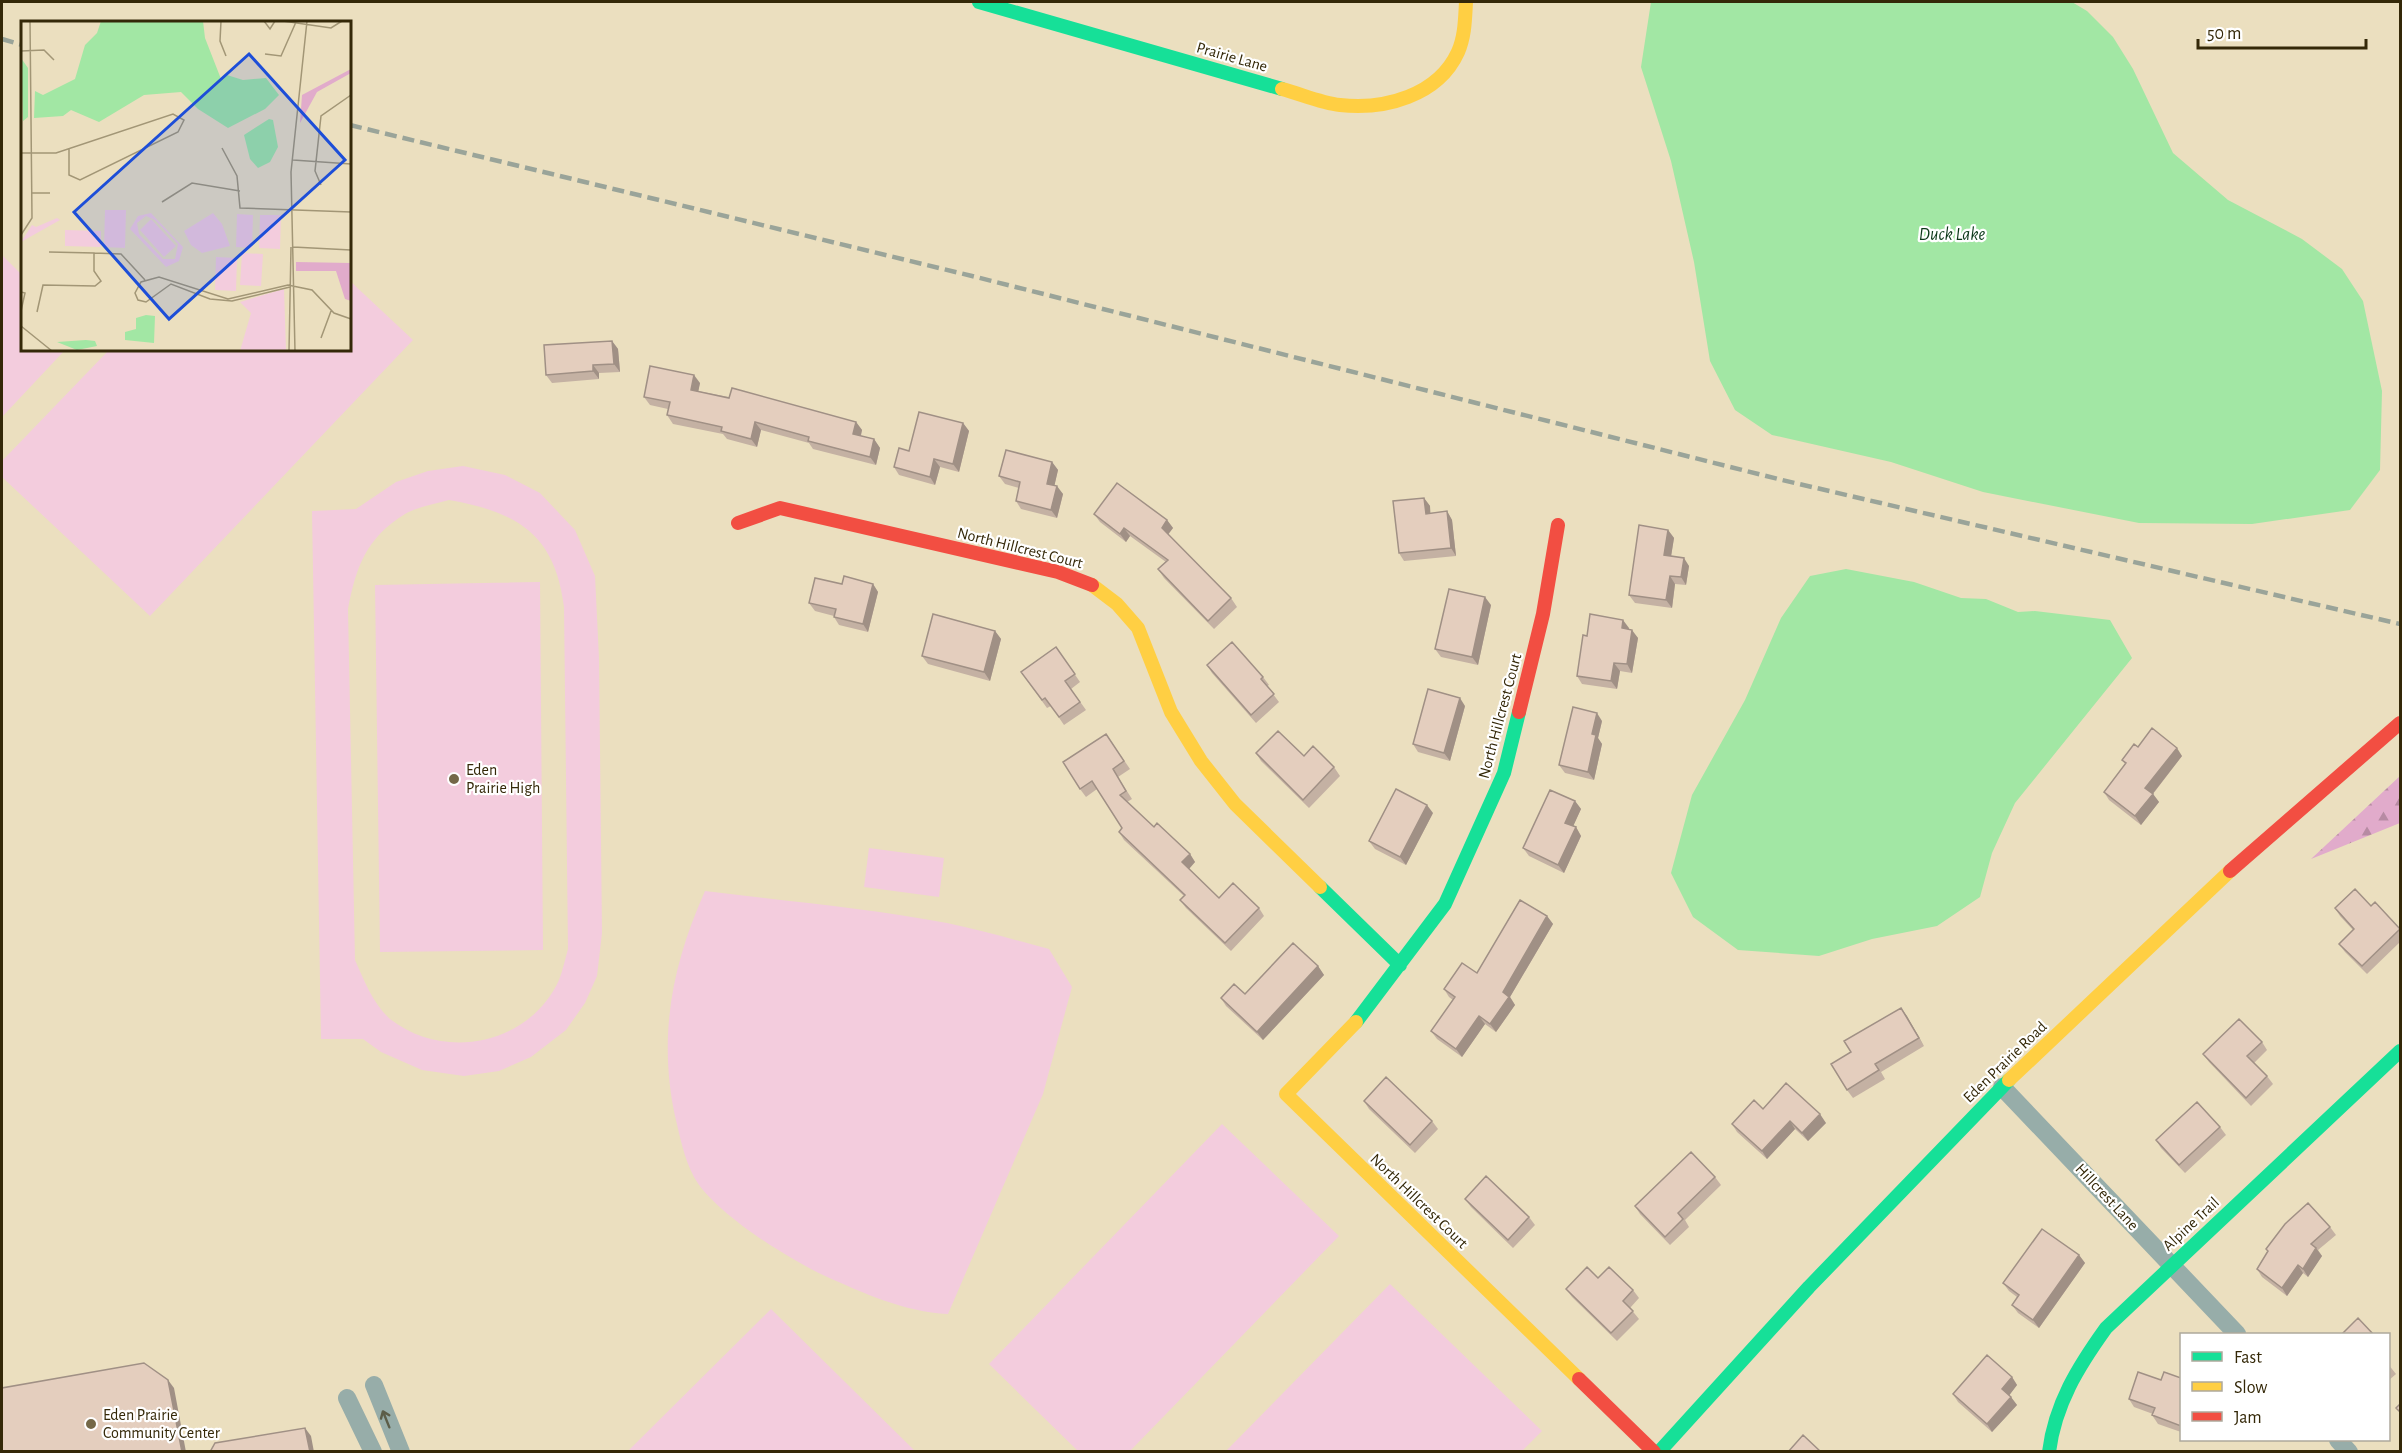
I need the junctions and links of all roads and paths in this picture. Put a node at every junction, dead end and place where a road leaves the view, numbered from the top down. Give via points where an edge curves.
1 (979, 2) edge
2 (1466, 2) edge
3 (738, 523) dead end
4 (1558, 525) dead end
5 (2400, 723) edge
6 (1400, 965) junction
7 (2400, 1051) edge
8 (2002, 1087) junction
9 (2171, 1265) junction
10 (2236, 1333) edge
11 (374, 1386) dead end
12 (347, 1398) dead end
13 (373, 1452) edge
14 (401, 1452) edge
15 (1654, 1452) edge
16 (1659, 1452) edge
17 (2049, 1452) edge

1 - 2 street, Prairie Lane via 1338,105 1365,108 1418,95 1442,74 1467,25
3 - 6 street, North Hillcrest Court via 780,508 1058,572 1090,583 1117,604 1138,628 1172,712 1201,761 1235,804
4 - 6 street, North Hillcrest Court via 1543,614 1504,773 1445,904
5 - 8 street, Eden Prairie Road via 2213,886
6 - 15 street, North Hillcrest Court via 1352,1027 1286,1094
7 - 9 street, Alpine Trail
8 - 9 street, Hillcrest Lane
8 - 16 street, Eden Prairie Road via 1809,1287
9 - 10 street, Hillcrest Lane
9 - 17 street, Alpine Trail via 2106,1328 2082,1360 2062,1395
14 -> 11 street
12 - 13 street

